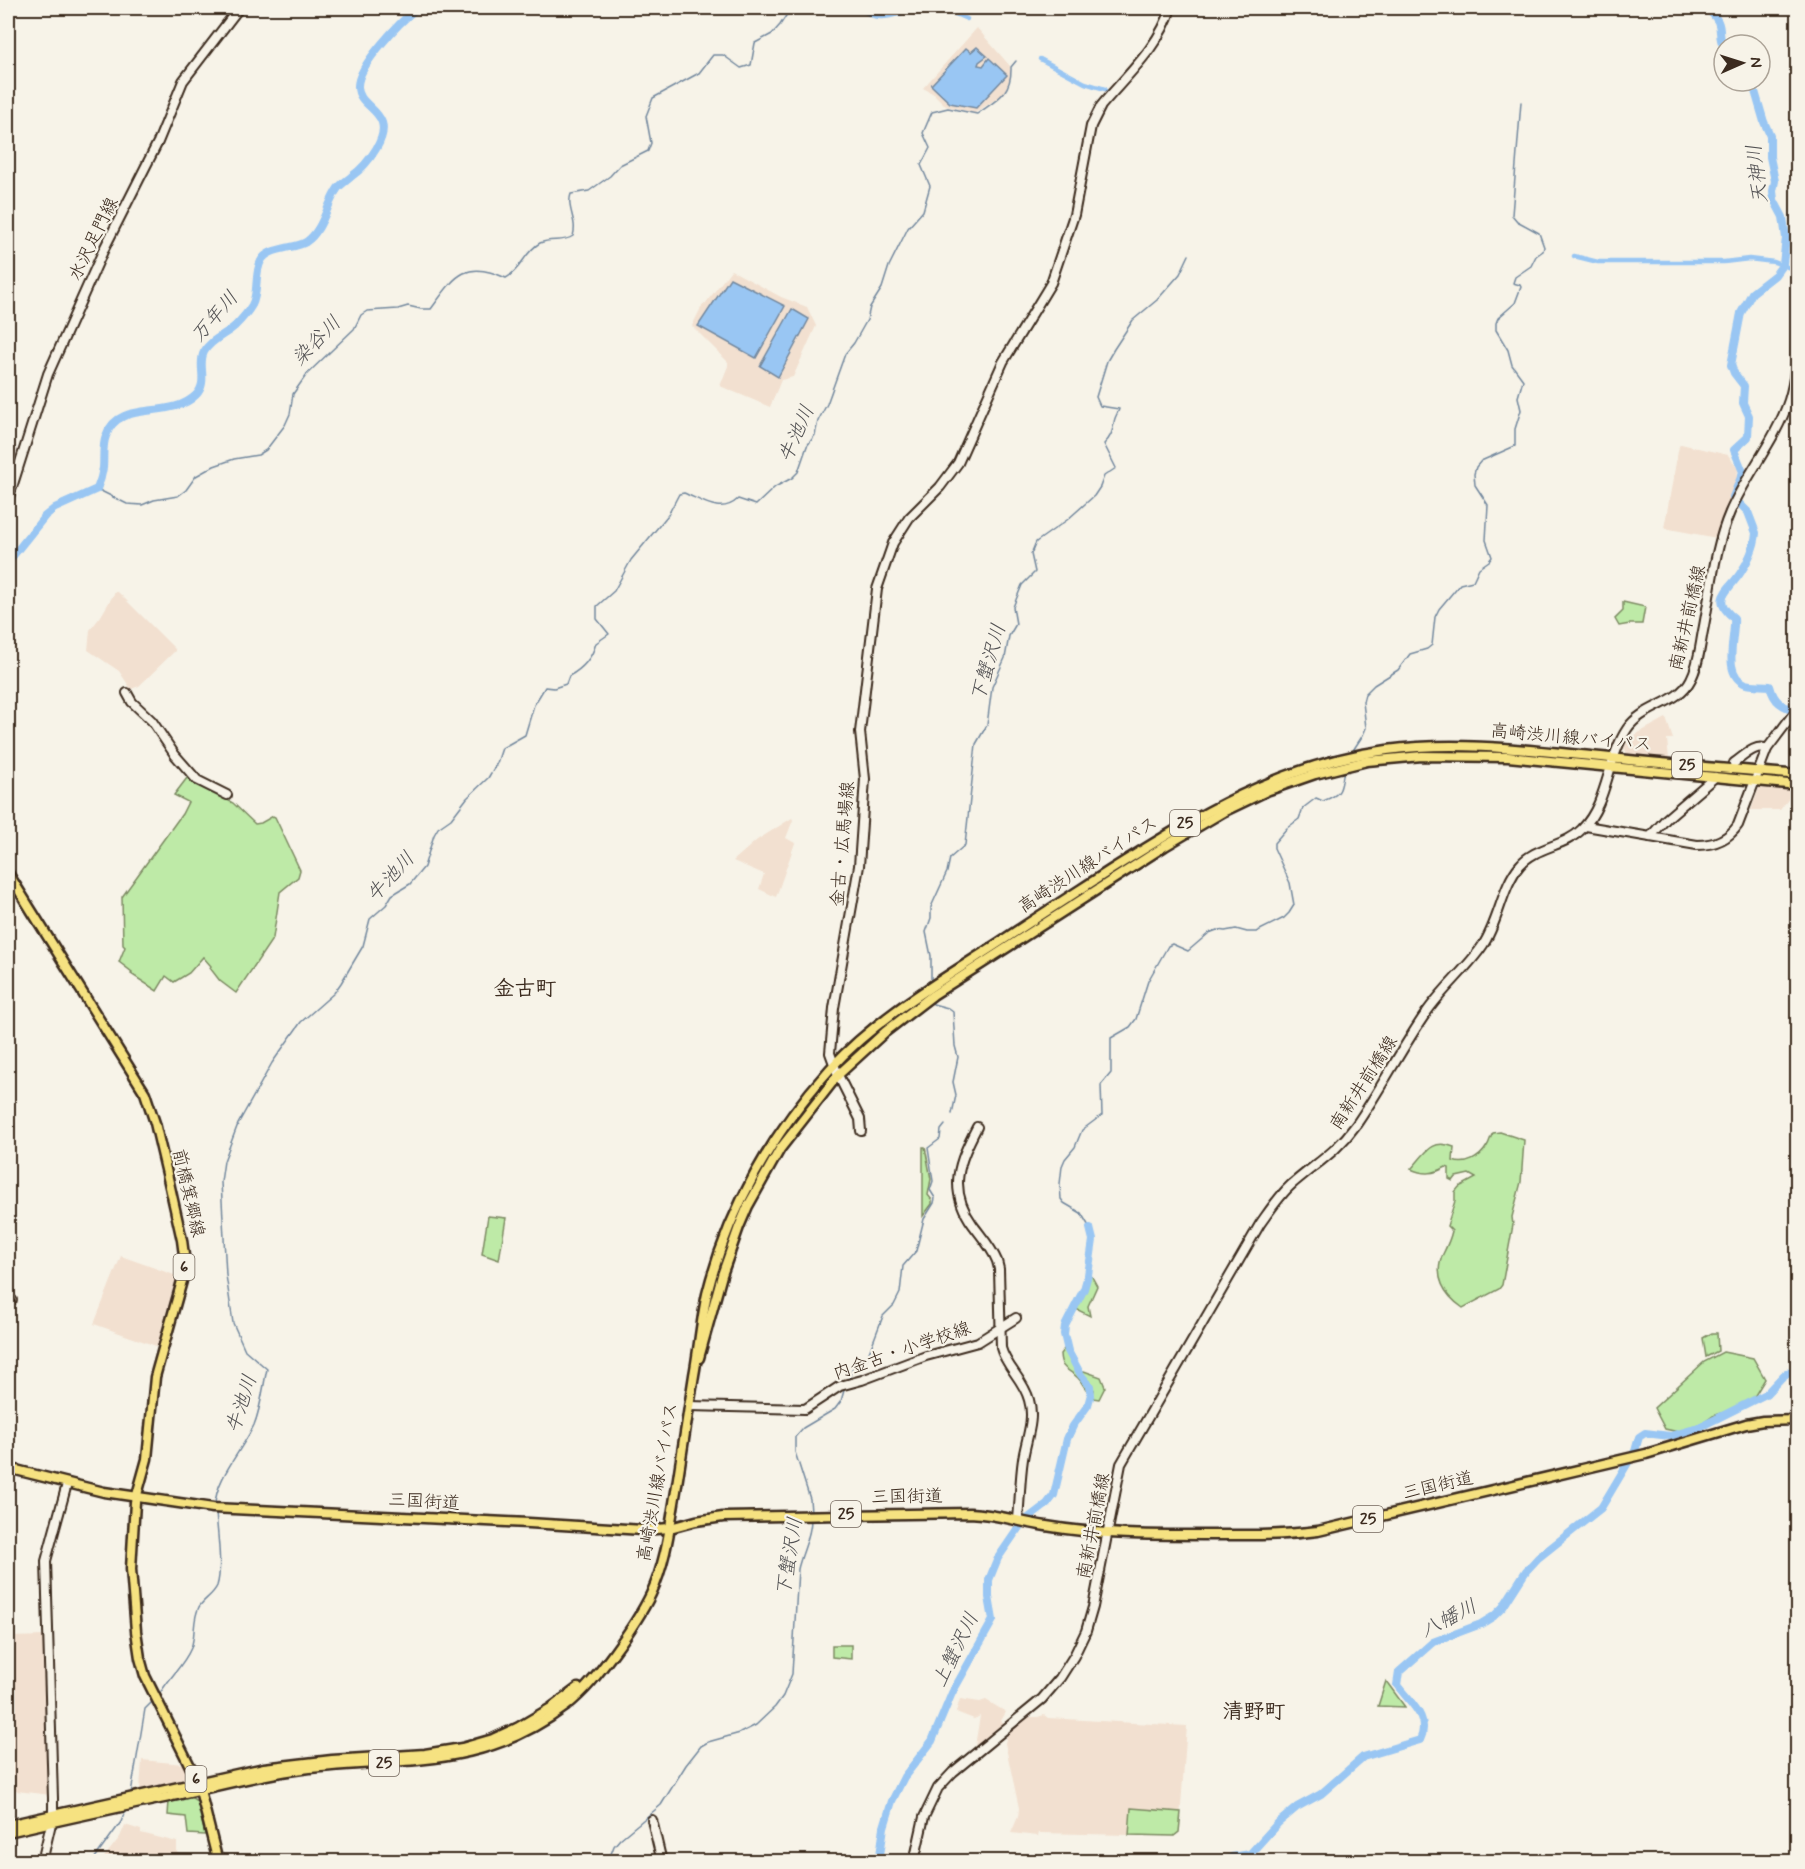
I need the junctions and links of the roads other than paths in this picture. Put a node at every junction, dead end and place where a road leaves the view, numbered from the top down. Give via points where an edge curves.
1 (239, 8) edge
2 (1171, 8) edge
3 (1797, 312) edge
4 (8, 500) edge
5 (127, 693) dead end
6 (1797, 708) edge
7 (1767, 749) junction
8 (1612, 762) junction
9 (1340, 763) junction
10 (1734, 763) dead end
11 (1760, 772) junction
12 (1797, 775) edge
13 (1715, 777) junction
14 (1755, 781) junction
15 (1797, 785) edge
16 (227, 795) dead end
17 (1586, 826) junction
18 (1650, 837) junction
19 (8, 873) edge
20 (834, 1065) junction
21 (838, 1075) junction
22 (977, 1127) dead end
23 (861, 1131) dead end
24 (1016, 1318) dead end
25 (1000, 1329) junction
26 (696, 1367) junction
27 (689, 1406) junction
28 (1797, 1420) edge
29 (8, 1468) edge
30 (67, 1484) junction
31 (136, 1498) junction
32 (1023, 1520) junction
33 (670, 1528) junction
34 (1107, 1532) junction
35 (199, 1786) junction
36 (52, 1819) junction
37 (652, 1820) dead end
38 (8, 1825) edge
39 (8, 1832) edge
40 (42, 1862) edge
41 (218, 1862) edge
42 (662, 1862) edge
43 (914, 1862) edge

1 - 4 main road, 水沢足門線 via 176,94 158,142 48,374
2 - 20 main road, 金古・広馬場線 via 1157,38 1094,117 1074,215 1051,283 1003,362 958,463 909,518 893,543 877,589 860,732 865,779 859,866 834,1008 830,1053
3 - 8 main road, 南新井前橋線 via 1790,396 1724,528 1693,676 1679,694 1630,725
5 - 16 main road via 197,780
6 - 7 main road
7 - 10 main road via 1757,747
7 - 11 main road
8 - 9 main road, 高崎渋川線バイパス / 25 via 1422,756 1367,757
8 - 11 main road, 高崎渋川線バイパス / 25
8 - 13 main road, 高崎渋川線バイパス / 25
8 - 17 main road, 南新井前橋線
9 - 20 main road, 高崎渋川線バイパス / 25 via 1266,783 1177,828 930,988 880,1024
9 - 21 main road, 高崎渋川線バイパス / 25 via 1269,790 1165,846 933,995
11 - 12 main road, 高崎渋川線バイパス / 25
11 - 14 main road
13 - 14 main road, 高崎渋川線バイパス / 25
13 - 18 main road
14 - 15 main road, 高崎渋川線バイパス / 25
14 - 18 main road via 1738,825 1721,841 1697,845
17 - 18 main road
17 - 34 main road, 南新井前橋線 via 1520,864 1483,945 1427,1012 1354,1128 1339,1148 1291,1185 1273,1205 1123,1459
19 - 31 main road, 前橋箕郷線 / 6 via 145,1093 180,1229 184,1270 155,1377 147,1459
20 - 21 main road, 金古・広馬場線
20 - 26 main road, 高崎渋川線バイパス / 25 via 774,1143 731,1223 708,1290
21 - 23 main road, 金古・広馬場線 via 860,1119
21 - 26 main road, 高崎渋川線バイパス / 25 via 780,1149 748,1206 722,1275
22 - 25 main road via 960,1162 958,1192 967,1217 997,1261
24 - 25 main road, 内金古・小学校線
25 - 27 main road, 内金古・小学校線 via 978,1342 840,1386 805,1409
25 - 32 main road via 1003,1356 1026,1391 1032,1416 1023,1458
26 - 27 main road, 高崎渋川線バイパス / 25
27 - 33 main road, 高崎渋川線バイパス / 25
28 - 34 main road, 三国街道 / 25 via 1746,1424 1623,1459 1318,1531 1250,1535
29 - 30 main road, 三国街道 / 25
30 - 31 main road, 三国街道 / 25
30 - 36 main road via 46,1561
31 - 33 main road, 三国街道 / 25 via 216,1508 643,1530
31 - 35 main road, 前橋箕郷線 / 6 via 131,1569 142,1667
32 - 33 main road, 三国街道 / 25 via 970,1513 752,1516 700,1520
32 - 34 main road, 三国街道 / 25
33 - 35 main road, 高崎渋川線バイパス / 25 via 651,1594 607,1661 580,1687 512,1731 433,1754 295,1764
34 - 43 main road, 南新井前橋線 via 1093,1607 1074,1656 1042,1699 938,1788 924,1817
35 - 36 main road, 高崎渋川線バイパス / 25
35 - 41 main road, 前橋箕郷線 / 6
36 - 38 main road, 高崎渋川線バイパス / 25
36 - 39 main road, 高崎渋川線バイパス / 25
36 - 40 main road
37 - 42 main road

